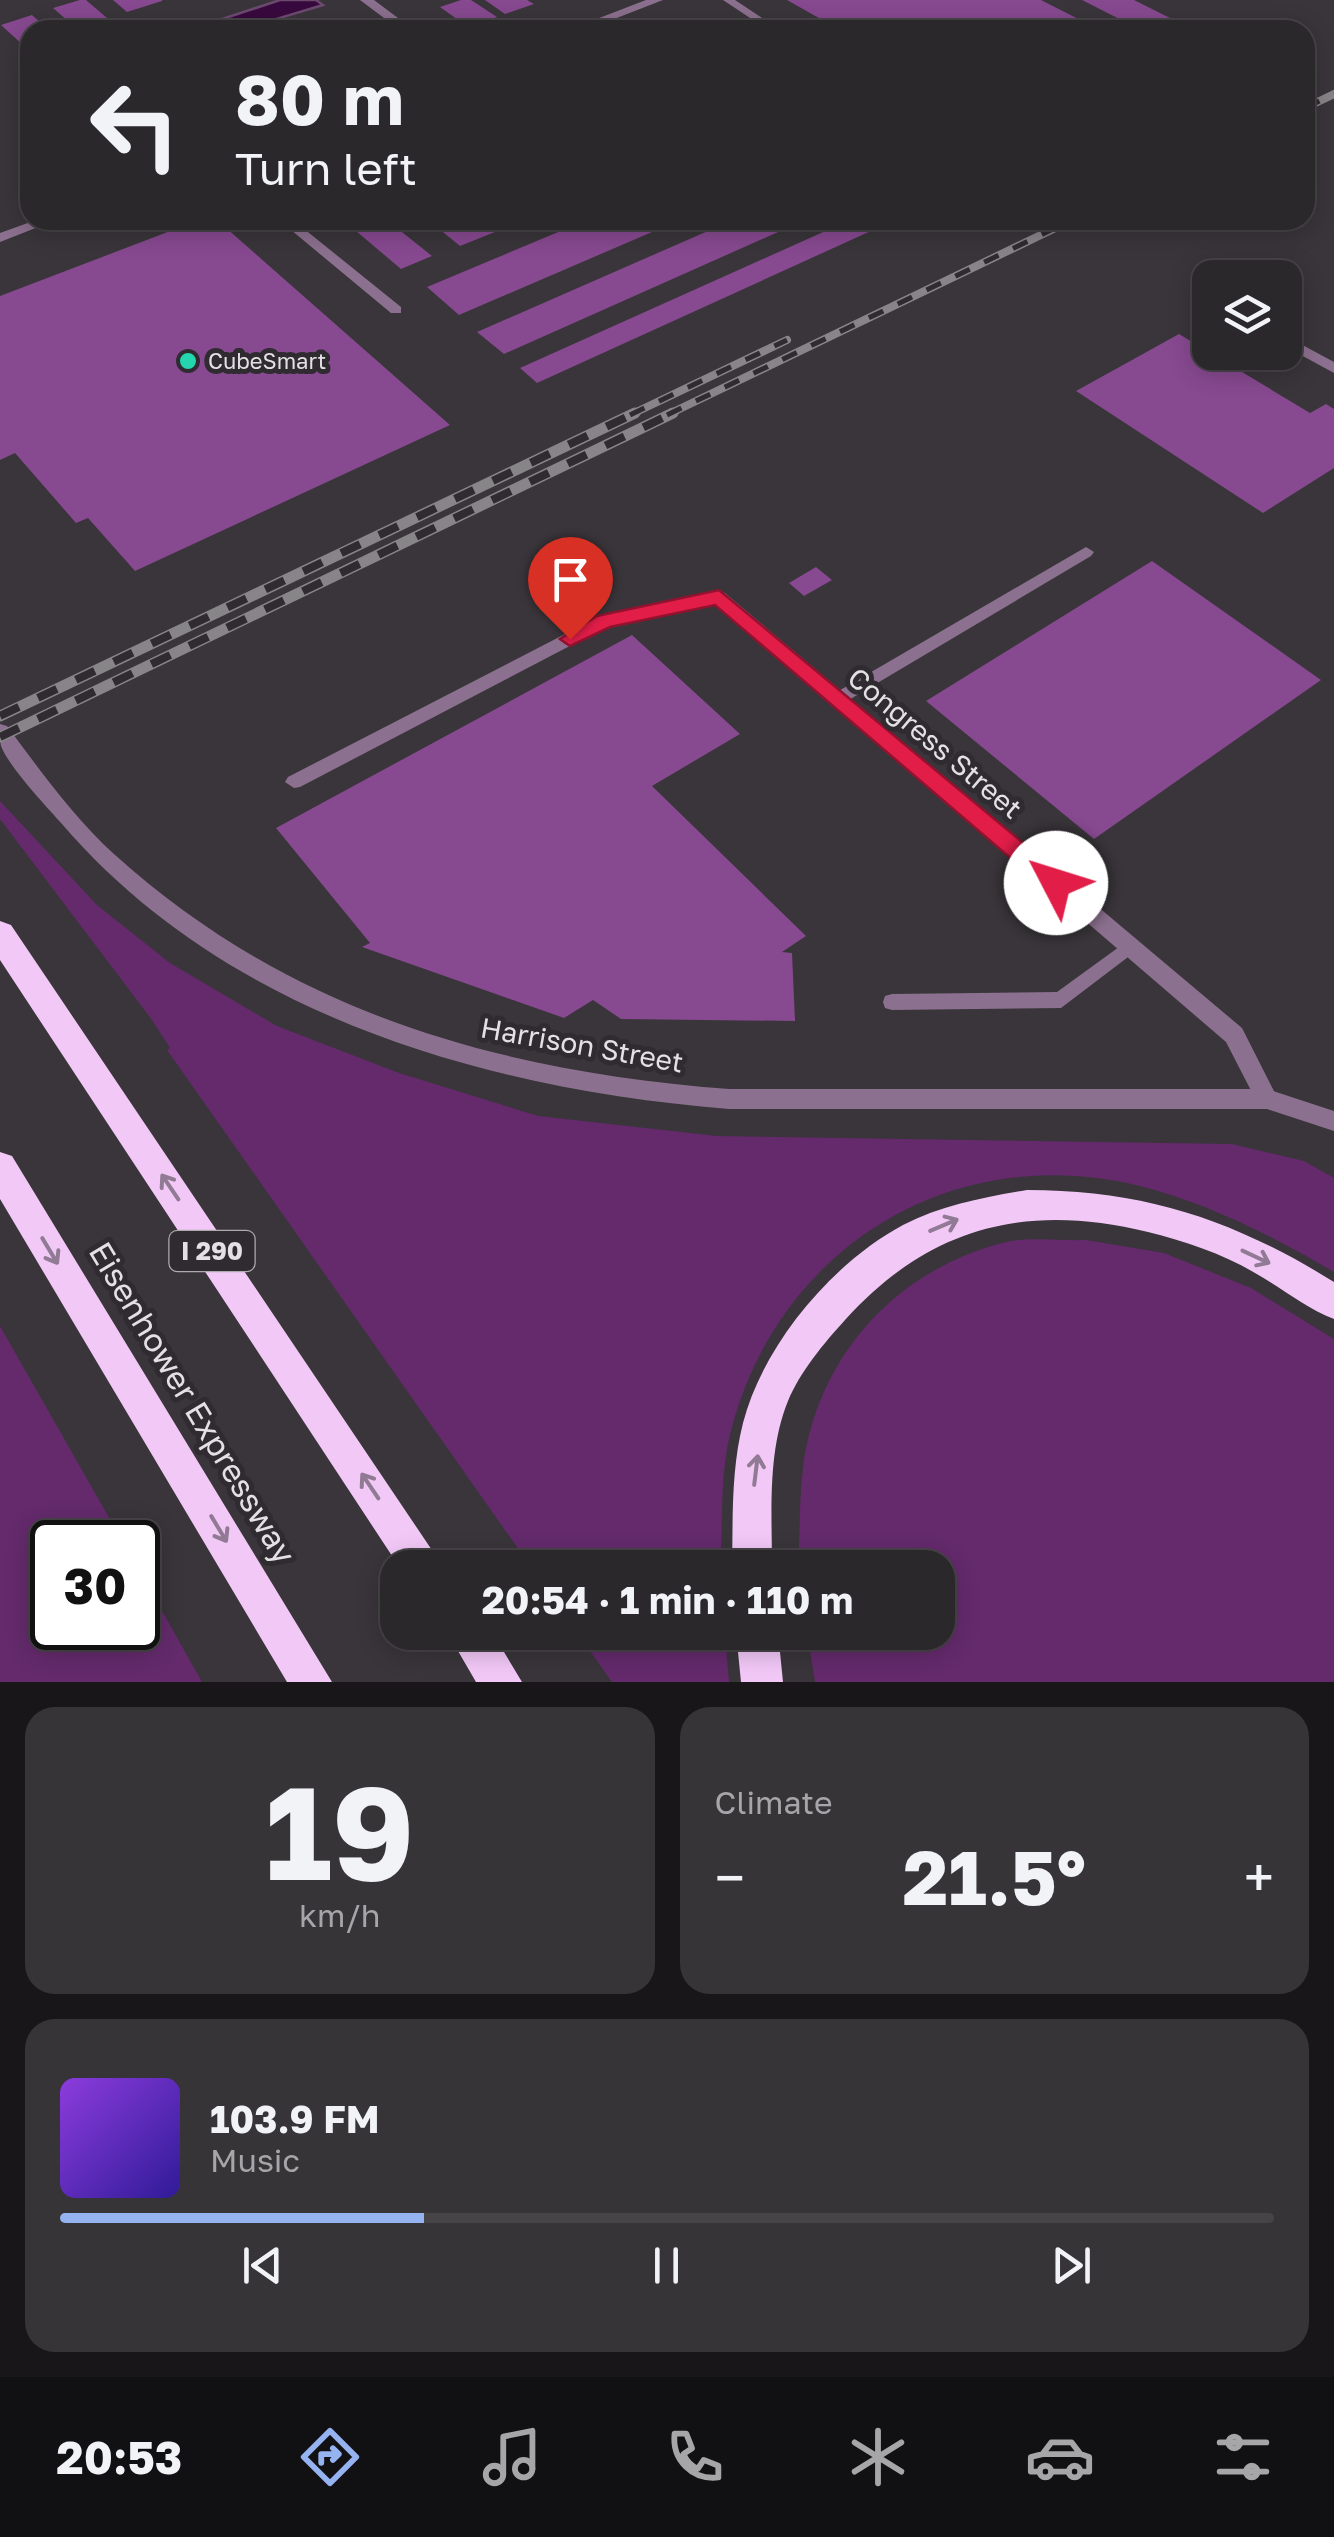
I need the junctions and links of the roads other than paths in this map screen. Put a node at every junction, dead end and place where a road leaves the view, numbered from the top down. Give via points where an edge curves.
1 (366, 0) edge
2 (658, 0) edge
3 (728, 0) edge
4 (394, 20) edge
5 (602, 20) edge
6 (759, 20) edge
7 (297, 230) edge
8 (396, 310) dead end
9 (1302, 349) edge
10 (1334, 368) edge
11 (1086, 552) dead end
12 (719, 597) joint
13 (836, 700) junction
14 (0, 731) edge
15 (294, 782) dead end
16 (0, 934) edge
17 (1130, 946) junction
18 (892, 1002) dead end
19 (1267, 1099) junction
20 (1334, 1121) edge
21 (0, 1167) edge
22 (1334, 1302) edge
23 (412, 1550) edge
24 (752, 1550) edge
25 (480, 1650) edge
26 (759, 1650) edge
27 (311, 1682) edge
28 (500, 1682) edge
29 (762, 1682) edge

1 - 4 street
2 - 5 street
3 - 6 lane
7 - 8 lane
9 - 10 street
11 - 13 lane
12 - 13 street, Congress Street
12 - 15 lane via 604,622
13 - 17 street, Congress Street
14 - 19 street, Harrison Street via 66,818 164,909 293,991 441,1048 588,1082 730,1099
23 -> 16 highway, I 290
17 - 18 lane via 1061,1000
17 - 19 street, Congress Street via 1234,1034
19 - 20 street
21 -> 27 highway, Eisenhower Expressway
24 -> 22 highway via 754,1474 769,1400 840,1294 882,1256 946,1222 1022,1203 1141,1212 1262,1258
25 - 28 highway
26 - 29 highway

